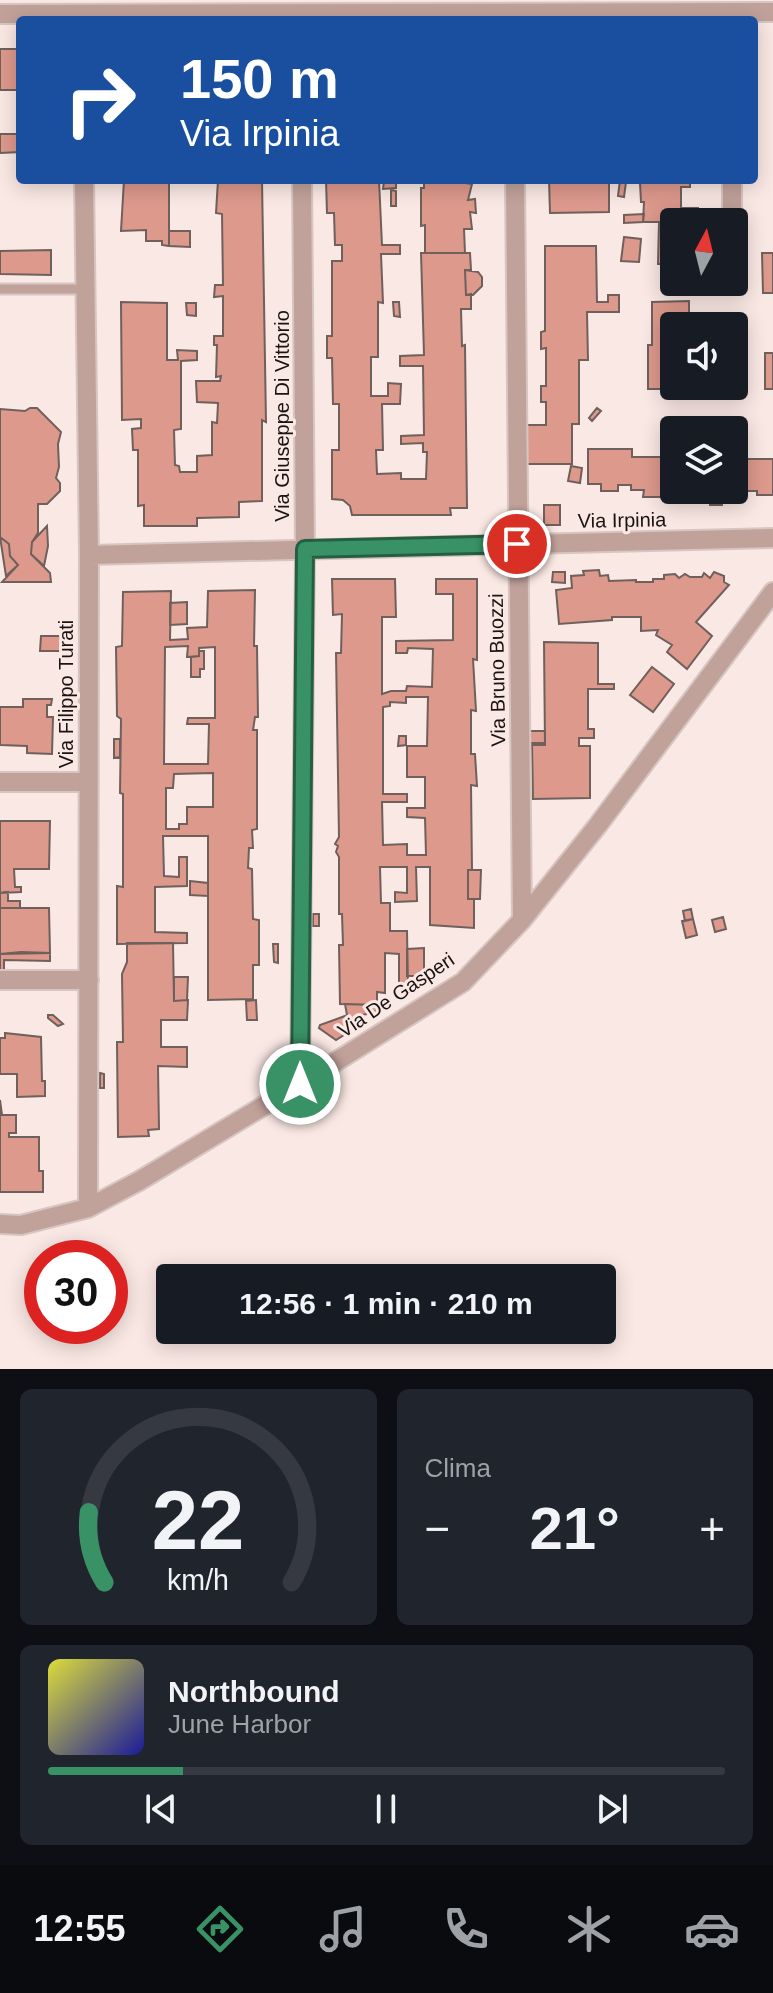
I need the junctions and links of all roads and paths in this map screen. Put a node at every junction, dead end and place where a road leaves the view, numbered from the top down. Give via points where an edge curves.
1 (476, 6) edge
2 (608, 6) edge
3 (731, 11) edge
4 (773, 12) edge
5 (0, 14) edge
6 (55, 16) edge
7 (317, 16) edge
8 (513, 16) edge
9 (84, 184) edge
10 (302, 184) edge
11 (515, 184) edge
12 (732, 184) edge
13 (732, 208) edge
14 (0, 289) edge
15 (86, 289) junction
16 (773, 538) edge
17 (517, 544) junction
18 (305, 549) junction
19 (89, 555) junction
20 (773, 592) edge
21 (0, 782) edge
22 (87, 782) junction
23 (522, 920) junction
24 (0, 980) edge
25 (89, 980) junction
26 (300, 1084) junction
27 (88, 1208) junction
28 (0, 1224) edge

1 - 7 street
1 - 8 street
2 - 3 street
2 - 8 street
3 - 4 street
5 - 6 street
9 - 15 street, Via Filippo Turati
10 - 18 street, Via Giuseppe Di Vittorio
11 - 17 street, Via Bruno Buozzi
12 - 13 street
14 - 15 lane
15 - 19 street, Via Filippo Turati
16 - 17 street, Via Irpinia
17 - 18 street, Via Irpinia
17 - 23 street, Via Bruno Buozzi
18 - 19 street, Via Irpinia
18 - 26 street, Via Giuseppe Di Vittorio
19 - 22 street, Via Filippo Turati
20 - 23 street, Via De Gasperi
21 - 22 street
22 - 25 street, Via Filippo Turati
23 - 26 street, Via De Gasperi via 463,982
24 - 25 street
25 - 27 street, Via Filippo Turati
26 - 27 street, Via De Gasperi
27 - 28 street, Via De Gasperi via 21,1225

